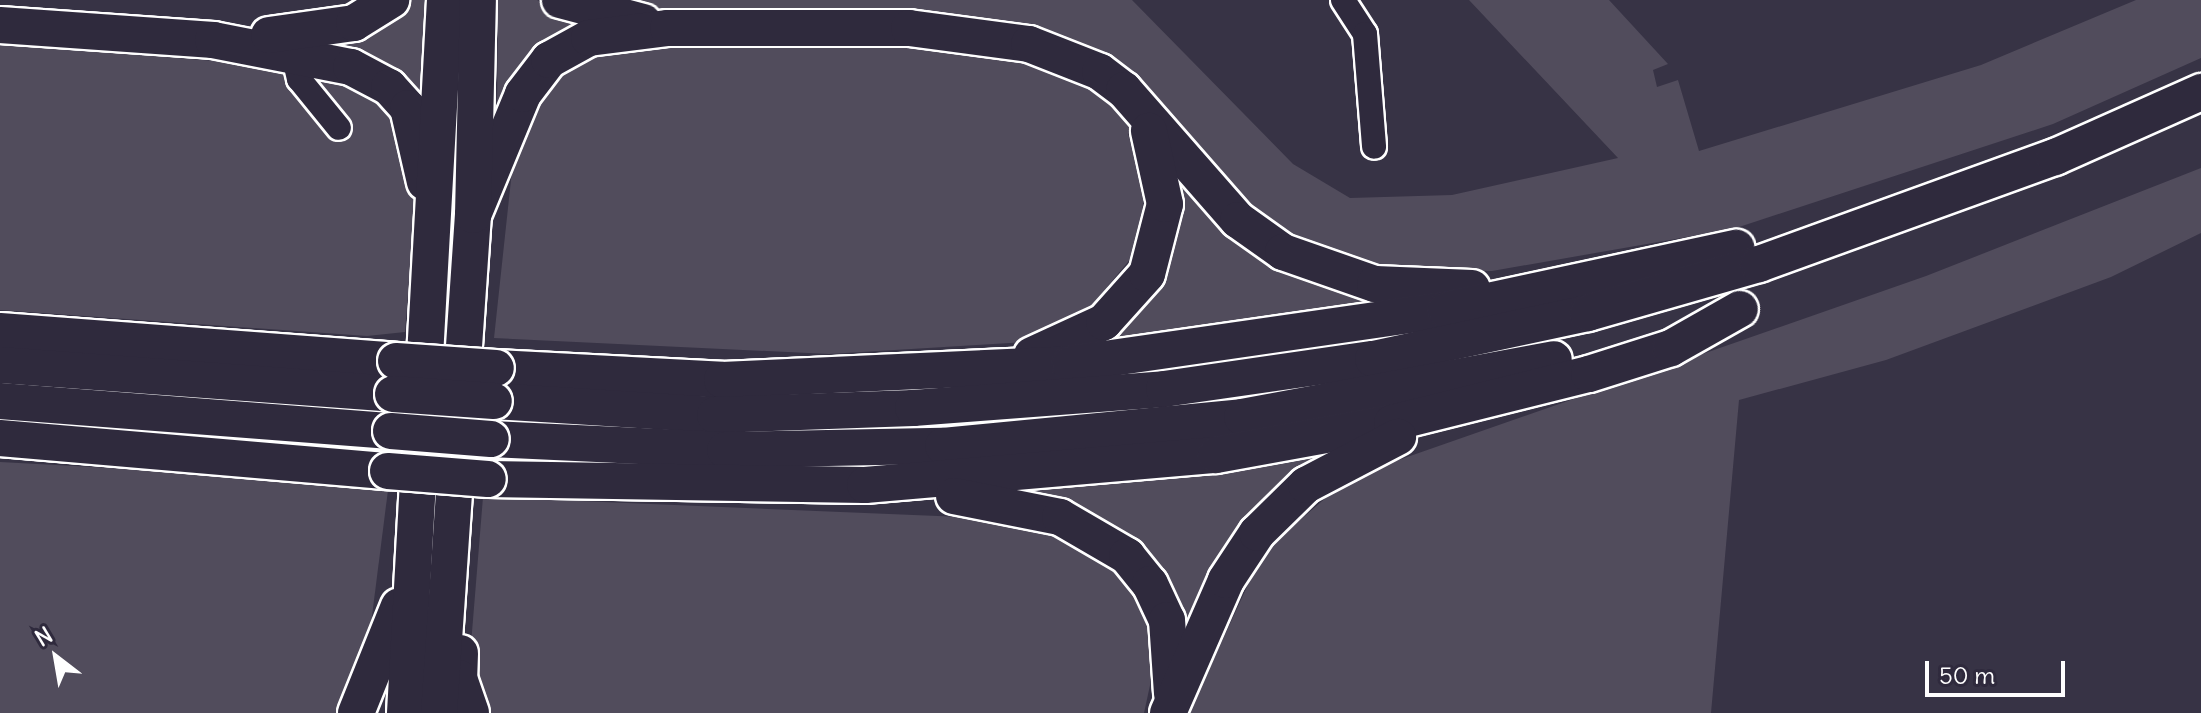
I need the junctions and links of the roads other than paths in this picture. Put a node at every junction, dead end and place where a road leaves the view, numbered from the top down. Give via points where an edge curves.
1 (391, 0) edge
2 (445, 0) edge
3 (478, 0) edge
4 (560, 0) edge
5 (1343, 0) edge
6 (0, 25) edge
7 (668, 28) junction
8 (213, 40) junction
9 (293, 53) junction
10 (2201, 92) edge
11 (1144, 118) junction
12 (339, 128) dead end
13 (1374, 147) dead end
14 (473, 215) junction
15 (1901, 216) junction
16 (436, 235) junction
17 (1554, 287) junction
18 (0, 331) edge
19 (0, 365) edge
20 (972, 372) junction
21 (394, 377) junction
22 (495, 385) junction
23 (0, 401) edge
24 (1476, 404) junction
25 (0, 438) edge
26 (865, 485) junction
27 (415, 555) junction
28 (448, 585) junction
29 (1170, 708) edge
30 (356, 713) edge
31 (405, 713) edge
32 (439, 713) edge
33 (471, 713) edge

1 - 8 highway via 337,28
2 - 16 highway
3 - 14 highway
4 - 7 highway
5 - 13 lane via 1365,34
6 - 8 highway
7 - 11 highway via 909,28 982,35 1029,44 1100,72
7 - 14 highway via 589,38 549,60 523,94
8 - 9 highway
9 - 12 lane via 299,79
9 - 16 highway via 351,67 400,97 412,120
10 - 15 highway
11 - 17 highway via 1238,220 1326,271 1424,288
11 - 20 highway via 1159,159 1165,204 1153,260 1133,294 1086,334
14 - 28 highway
15 - 17 highway via 1844,219
15 - 22 highway via 1588,313 1373,359 1164,389 1037,402 715,415
16 - 27 highway
17 - 20 highway via 1289,337
18 - 21 highway
19 - 21 highway
20 - 22 highway
21 - 22 highway, bridge
23 - 24 highway, bridge via 491,439 725,450 943,446 1085,434 1387,394 1600,348 1740,309 1671,348
24 - 26 highway via 1216,455
24 - 29 highway via 1341,462 1280,508 1226,580
25 - 26 highway, bridge via 488,479
26 - 29 highway via 1013,504 1076,523 1112,544 1150,584 1167,620
27 - 30 highway via 385,649
27 - 31 highway
28 - 32 highway
28 - 33 highway via 459,678

